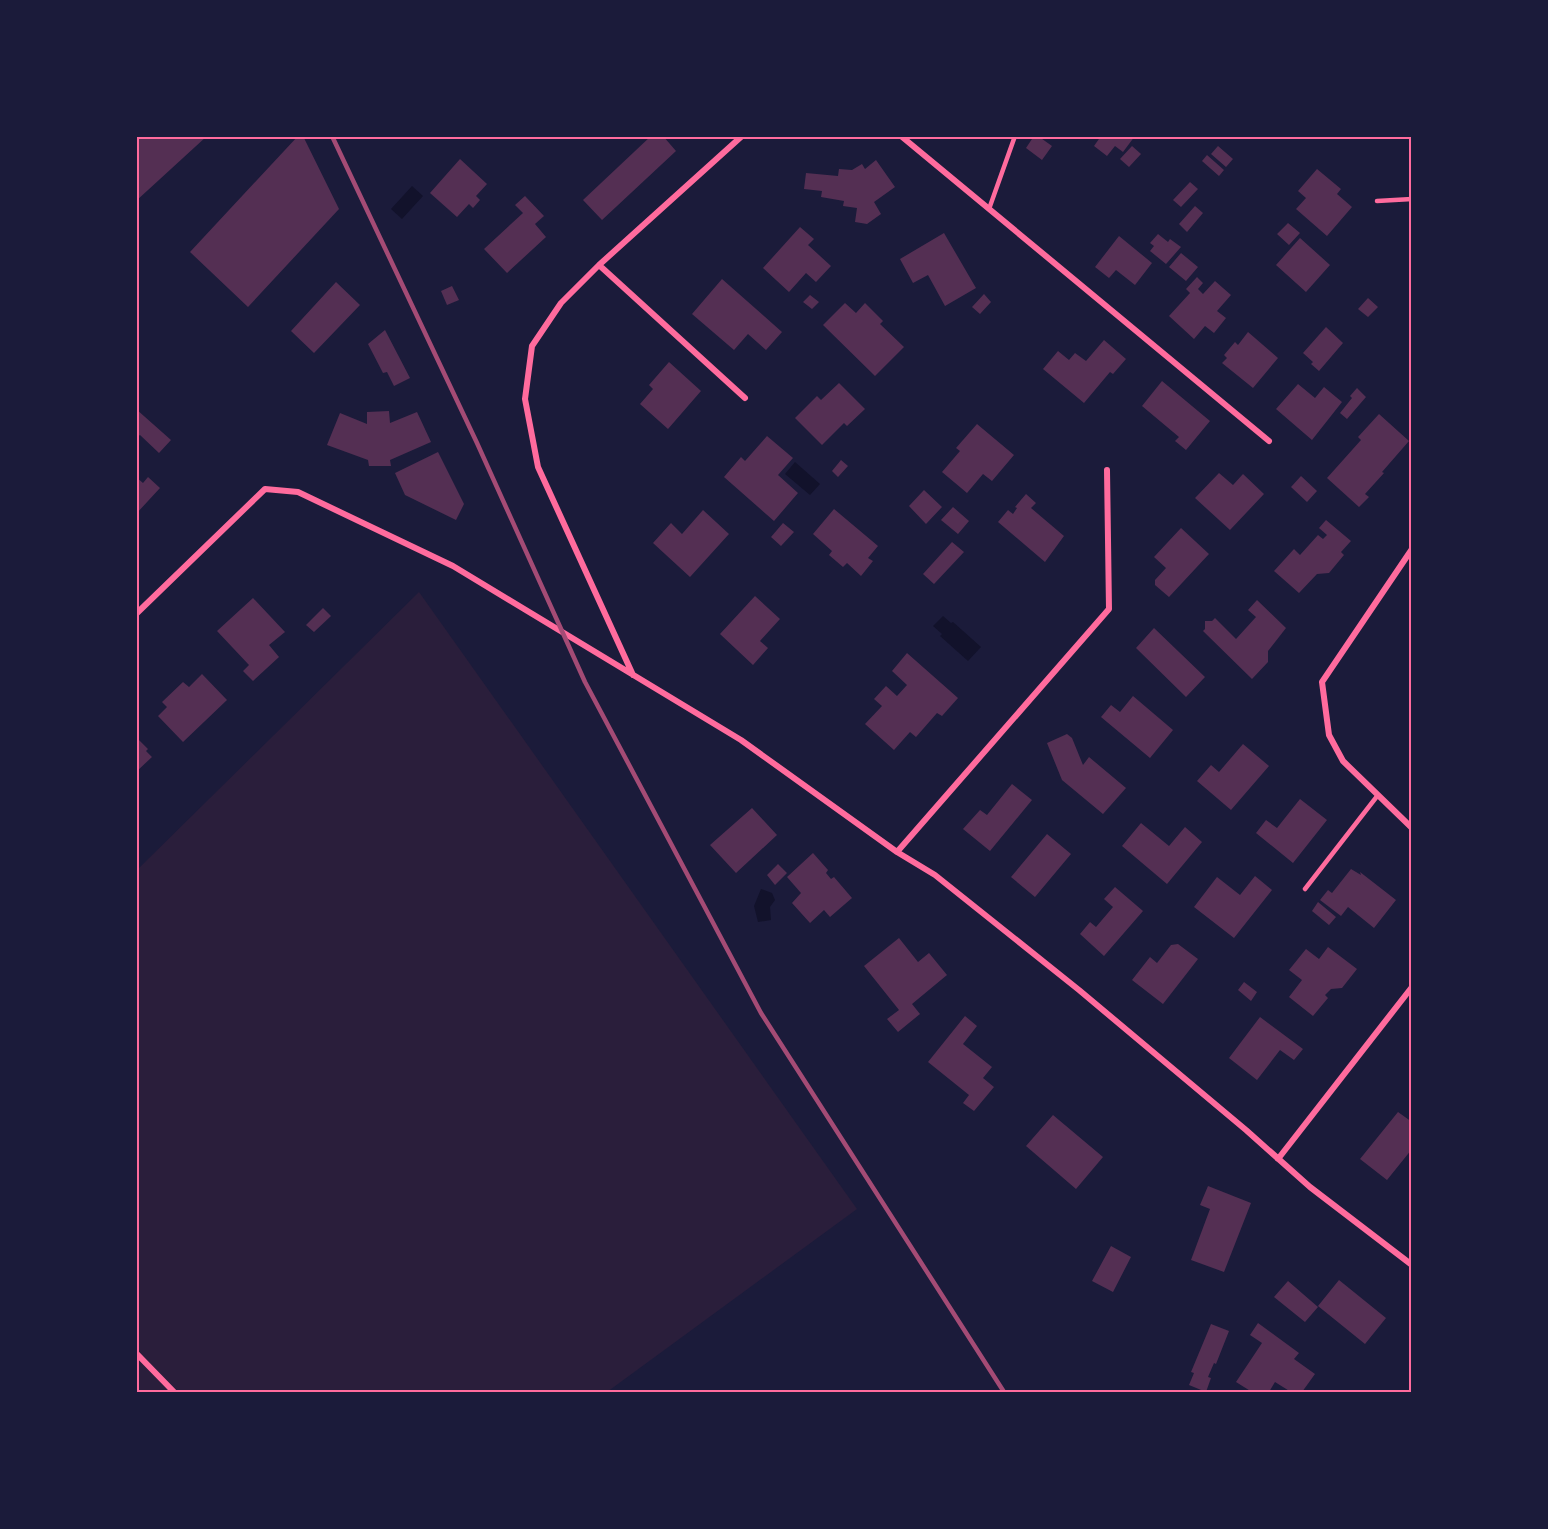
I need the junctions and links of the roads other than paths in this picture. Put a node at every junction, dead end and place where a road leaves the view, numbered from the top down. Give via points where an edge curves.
1 (742, 136) edge
2 (901, 136) edge
3 (1015, 136) edge
4 (1412, 199) edge
5 (1377, 201) dead end
6 (989, 209) junction
7 (599, 265) junction
8 (745, 398) dead end
9 (1269, 441) dead end
10 (1107, 470) dead end
11 (1412, 549) edge
12 (136, 614) edge
13 (633, 675) junction
14 (1378, 795) junction
15 (1412, 828) edge
16 (897, 852) junction
17 (1305, 889) dead end
18 (1412, 987) edge
19 (1278, 1159) junction
20 (1412, 1265) edge
21 (136, 1353) edge
22 (174, 1392) edge

1 - 7 street
2 - 6 street
3 - 6 lane
4 - 5 lane
6 - 9 street
7 - 8 street
7 - 13 street via 561,303 532,346 525,399 538,467
10 - 16 street via 1109,609
11 - 14 street via 1322,682 1329,735 1343,760
12 - 13 street via 265,489 298,492 453,566
13 - 16 street via 741,740
14 - 15 street
14 - 17 lane
16 - 19 street via 935,875 1061,976
18 - 19 street
19 - 20 street
21 - 22 street

